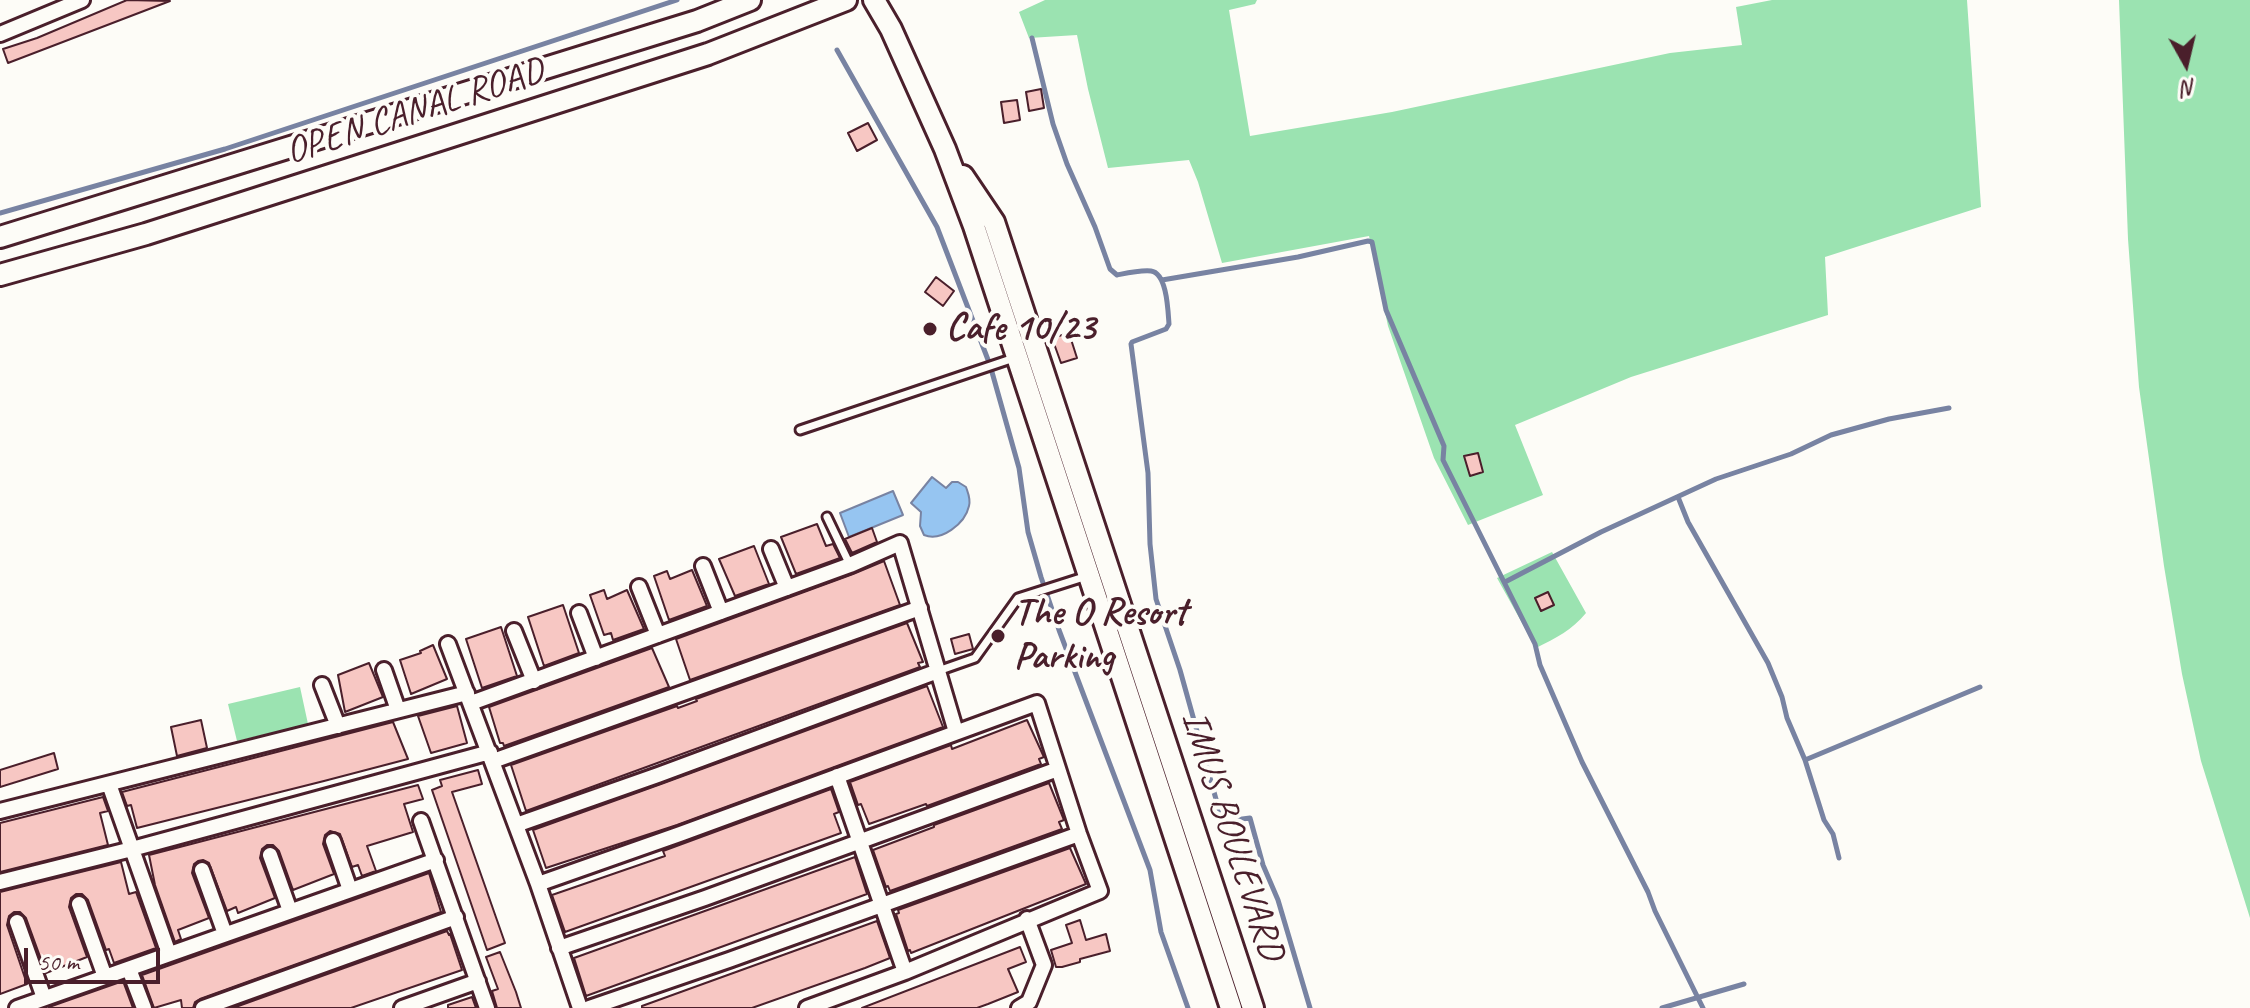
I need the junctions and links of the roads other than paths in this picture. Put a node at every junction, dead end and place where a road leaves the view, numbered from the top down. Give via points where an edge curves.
1 (82, 0) edge
2 (750, 0) edge
3 (846, 0) edge
4 (874, 0) edge
5 (48, 7) edge
6 (0, 34) edge
7 (0, 237) edge
8 (0, 275) edge
9 (1017, 356) junction
10 (800, 430) dead end
11 (827, 517) dead end
12 (771, 549) dead end
13 (850, 565) junction
14 (703, 566) dead end
15 (1098, 573) junction
16 (639, 587) dead end
17 (787, 588) junction
18 (920, 608) junction
19 (721, 612) junction
20 (579, 613) dead end
21 (514, 631) dead end
22 (658, 635) junction
23 (448, 644) dead end
24 (596, 658) junction
25 (384, 670) dead end
26 (938, 671) junction
27 (534, 681) junction
28 (322, 685) dead end
29 (469, 698) junction
30 (398, 710) junction
31 (338, 726) junction
32 (956, 732) junction
33 (491, 757) junction
34 (1058, 769) junction
35 (837, 776) junction
36 (109, 784) junction
37 (0, 811) edge
38 (421, 821) dead end
39 (516, 825) junction
40 (1079, 834) junction
41 (333, 841) dead end
42 (860, 841) junction
43 (132, 849) junction
44 (270, 855) dead end
45 (436, 860) junction
46 (202, 870) dead end
47 (0, 882) edge
48 (538, 884) junction
49 (350, 890) junction
50 (79, 904) dead end
51 (882, 905) junction
52 (290, 911) junction
53 (456, 917) junction
54 (1027, 919) junction
55 (17, 922) dead end
56 (225, 934) junction
57 (559, 948) junction
58 (169, 954) junction
59 (129, 969) junction
60 (905, 972) junction
61 (105, 977) junction
62 (478, 981) junction
63 (44, 998) junction
64 (17, 1008) edge
65 (144, 1008) edge
66 (203, 1008) edge
67 (402, 1008) edge
68 (487, 1008) edge
69 (580, 1008) edge
70 (589, 1008) edge
71 (807, 1008) edge
72 (1019, 1008) edge
73 (1231, 1008) edge
74 (1253, 1008) edge

1 - 5 street
2 - 7 main road, OPEN CANAL ROAD via 697,21
3 - 8 main road, OPEN CANAL ROAD via 708,54 146,234
4 - 9 main road, IMUS BOULEVARD via 945,149 994,222
5 - 6 street
9 - 10 lane
9 - 15 main road, IMUS BOULEVARD
11 - 13 lane
12 - 17 street
13 - 17 street
13 - 18 street via 900,543
14 - 19 street
15 - 26 lane via 1018,598 975,658
15 - 73 main road, IMUS BOULEVARD
15 - 74 main road, IMUS BOULEVARD
16 - 22 street
17 - 19 street
18 - 26 street
18 - 33 street
19 - 22 street
20 - 24 street
21 - 27 street
22 - 24 street
23 - 29 street
24 - 27 street
25 - 30 street
26 - 32 street
26 - 39 street
27 - 29 street
28 - 31 street
29 - 30 street
29 - 33 street
30 - 31 street
31 - 36 street
32 - 34 street via 1037,703
32 - 35 street
33 - 39 street
33 - 43 street
34 - 40 street
34 - 42 street
35 - 42 street
35 - 48 street
36 - 37 street
36 - 43 street
38 - 45 street
39 - 48 street
40 - 51 street
40 - 54 street via 1100,891
41 - 49 street
42 - 51 street
42 - 57 street
43 - 47 street
43 - 58 street
44 - 52 street
45 - 49 street
45 - 53 street
46 - 56 street
48 - 57 street
49 - 52 street
50 - 61 street
51 - 60 street
51 - 70 street
52 - 56 street
53 - 62 street
53 - 66 street
54 - 60 street
54 - 72 street via 1044,965 1029,1002
55 - 63 street
56 - 58 street
57 - 69 street
58 - 59 street
59 - 61 street
59 - 65 street
60 - 71 street
61 - 63 street
62 - 67 street
62 - 68 street
63 - 64 street

